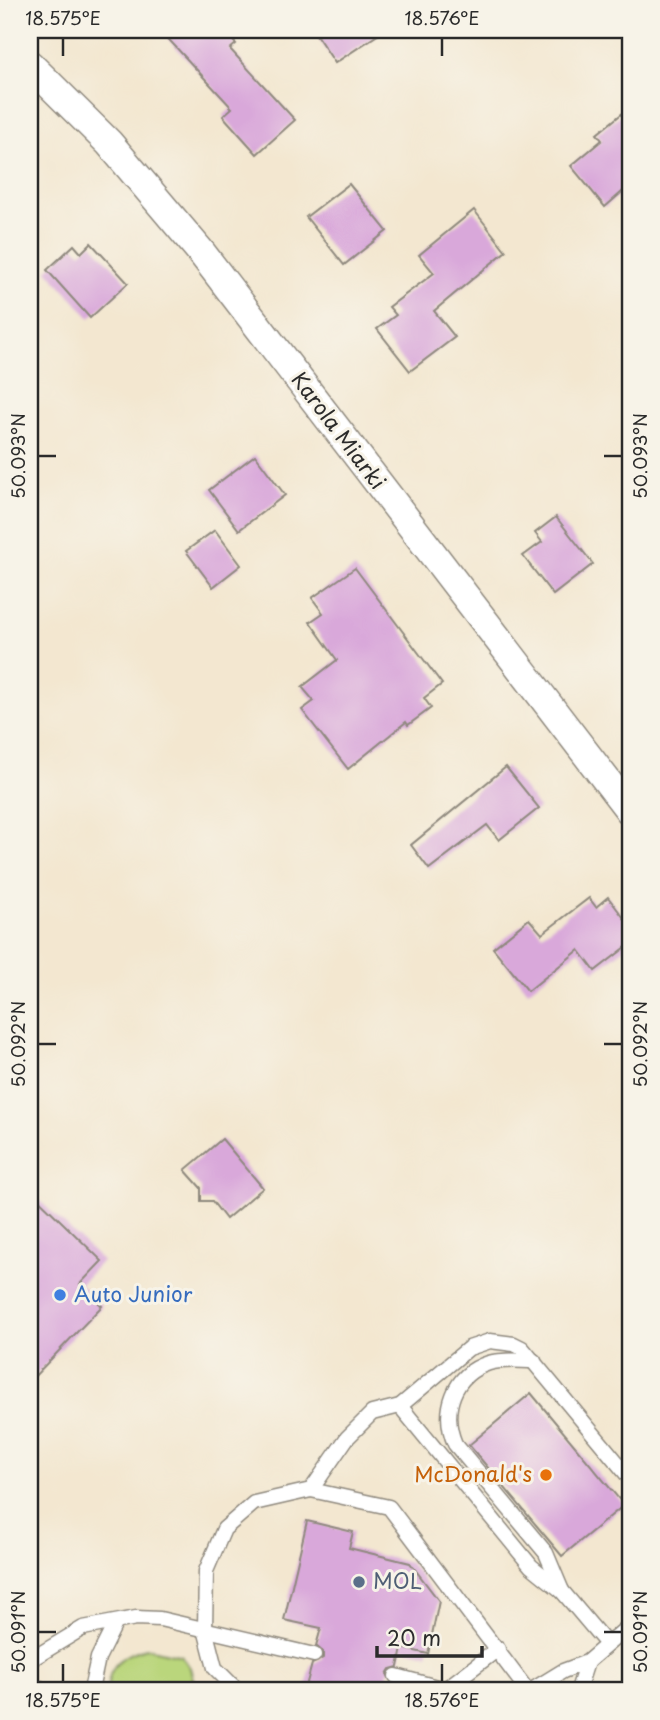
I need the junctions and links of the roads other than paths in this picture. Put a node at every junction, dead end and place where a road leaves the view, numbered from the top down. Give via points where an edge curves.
1 (30, 65) edge
2 (630, 811) edge
3 (534, 1361) junction
4 (400, 1406) junction
5 (630, 1478) edge
6 (311, 1490) junction
7 (562, 1591) junction
8 (115, 1624) junction
9 (630, 1625) edge
10 (205, 1629) junction
11 (606, 1643) junction
12 (498, 1649) junction
13 (314, 1655) dead end
14 (30, 1660) edge
15 (587, 1662) junction
16 (396, 1676) dead end
17 (91, 1690) edge
18 (237, 1690) edge
19 (444, 1690) edge
20 (527, 1690) edge
21 (532, 1690) edge
22 (578, 1690) edge

1 - 2 street, Karola Miarki via 109,143 201,252
3 - 4 lane via 514,1343 480,1343
3 - 5 lane
3 - 7 lane via 492,1362 470,1374 454,1390 448,1423 455,1444 546,1553
4 - 6 lane via 372,1413 347,1438
4 - 7 lane via 531,1566
6 - 10 lane via 254,1503 225,1529 206,1571
6 - 12 lane via 389,1507
7 - 11 lane
8 - 10 lane via 148,1619
8 - 14 lane via 83,1628
8 - 17 lane
9 - 11 lane
10 - 13 lane
10 - 18 lane via 215,1668
11 - 15 lane
12 - 19 lane
12 - 20 lane
15 - 21 lane
15 - 22 lane
16 - 19 lane

